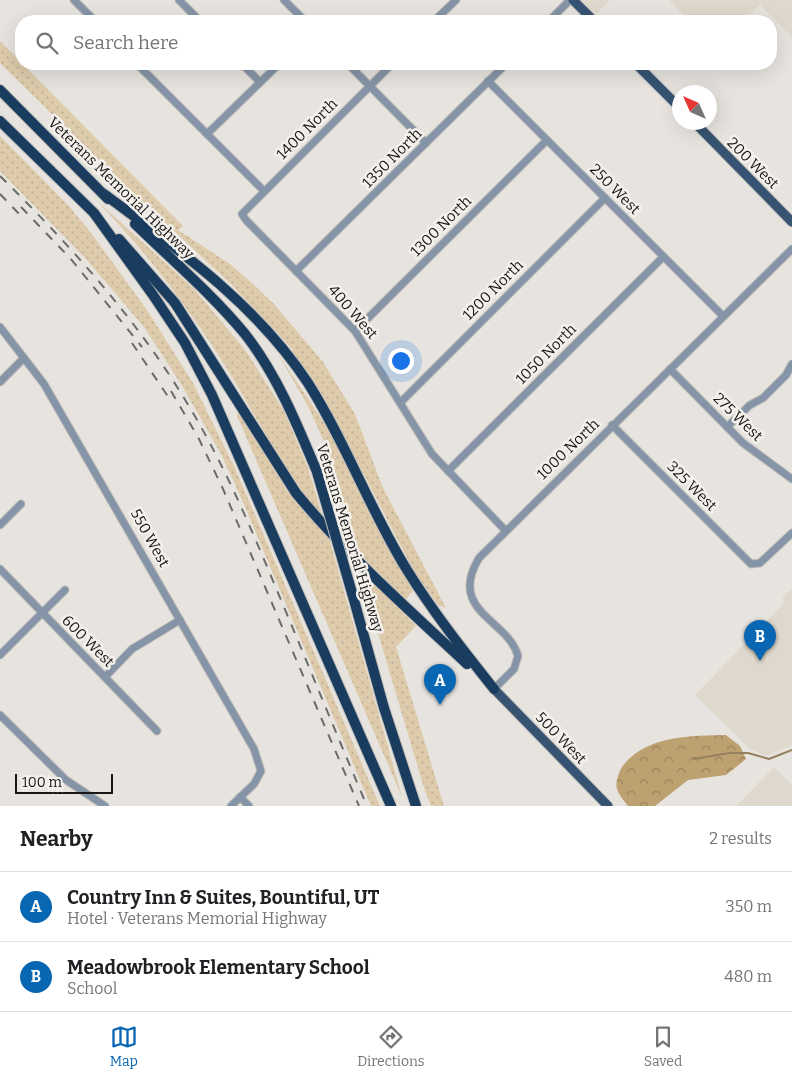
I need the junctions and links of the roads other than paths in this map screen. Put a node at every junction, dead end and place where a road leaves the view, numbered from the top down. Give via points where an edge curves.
1 (74, 0) edge
2 (179, 0) edge
3 (284, 0) edge
4 (456, 0) edge
5 (572, 0) edge
6 (89, 15) edge
7 (194, 15) edge
8 (299, 15) edge
9 (440, 15) edge
10 (556, 15) edge
11 (588, 15) edge
12 (143, 70) edge
13 (248, 70) edge
14 (272, 70) edge
15 (354, 70) edge
16 (386, 70) edge
17 (500, 70) edge
18 (642, 70) edge
19 (488, 81) junction
20 (260, 82) junction
21 (370, 86) junction
22 (0, 90) edge
23 (672, 100) edge
24 (0, 121) edge
25 (702, 130) edge
26 (208, 134) junction
27 (547, 140) junction
28 (426, 143) junction
29 (264, 191) junction
30 (104, 194) junction
31 (605, 198) junction
32 (94, 213) junction
33 (242, 214) joint
34 (792, 222) edge
35 (792, 249) edge
36 (664, 257) junction
37 (296, 272) junction
38 (723, 316) junction
39 (0, 327) edge
40 (355, 331) junction
41 (24, 358) junction
42 (670, 369) junction
43 (791, 369) edge
44 (0, 382) edge
45 (401, 402) junction
46 (612, 425) junction
47 (727, 427) junction
48 (448, 471) junction
49 (792, 479) edge
50 (21, 504) dead end
51 (0, 525) edge
52 (505, 530) junction
53 (792, 532) edge
54 (0, 569) edge
55 (65, 590) dead end
56 (42, 614) junction
57 (180, 620) junction
58 (0, 655) edge
59 (105, 677) junction
60 (494, 689) junction
61 (0, 715) edge
62 (157, 731) dead end
63 (240, 797) junction
64 (105, 806) edge
65 (231, 806) edge
66 (249, 806) edge
67 (391, 806) edge
68 (416, 806) edge
69 (608, 806) edge

1 - 6 street
2 - 7 street
3 - 8 street
4 - 9 street
5 - 10 street
5 - 11 main road
12 - 26 street
13 - 20 street
14 - 20 street
15 - 21 street
16 - 21 street, 1400 North
17 - 19 street, 1350 North
18 - 23 main road
19 - 27 street, 250 West
19 - 28 street, 1350 North
20 - 26 street
21 - 28 street
21 - 29 street, 1400 North
22 - 30 highway, Veterans Memorial Highway
24 - 32 highway
25 - 34 main road, 200 West
26 - 29 street
27 - 31 street, 250 West
27 - 40 street, 1300 North
28 - 37 street, 1350 North
29 - 33 street, 1400 North
30 - 60 highway via 187,257 236,300 285,354 307,383 338,436 406,569 445,628
30 - 68 highway, Veterans Memorial Highway, bridge via 221,306 246,336 275,380 317,472 384,708
31 - 36 street, 250 West
31 - 45 street, 1200 North
32 - 60 highway via 175,303 277,466 318,520
32 - 67 highway via 154,295 212,395
33 - 37 street, 400 West
35 - 38 street, 1000 North
36 - 38 street, 250 West
36 - 48 street, 1050 North
37 - 40 street, 400 West
38 - 42 street, 1000 North
39 - 41 street, 550 West
40 - 45 street, 400 West
41 - 44 street
41 - 57 street, 550 West via 44,384
42 - 46 street, 1000 North
42 - 47 street, 275 West
43 - 47 street via 763,398 747,407
45 - 48 street, 400 West via 432,454
46 - 52 street, 1000 North
46 - 53 street, 325 West via 754,565 763,561
47 - 49 street, 275 West via 748,448
48 - 52 street, 400 West
50 - 51 street
52 - 60 street, 1000 North via 479,558 470,578 476,605 514,645 518,656 514,669
54 - 56 street, 600 West
55 - 56 street
56 - 58 street
56 - 59 street, 600 West
57 - 59 street via 132,649
57 - 63 street, 550 West via 254,748 262,771
59 - 62 street, 600 West
60 - 69 main road, 500 West
61 - 64 street via 66,780
63 - 65 street
63 - 66 street

